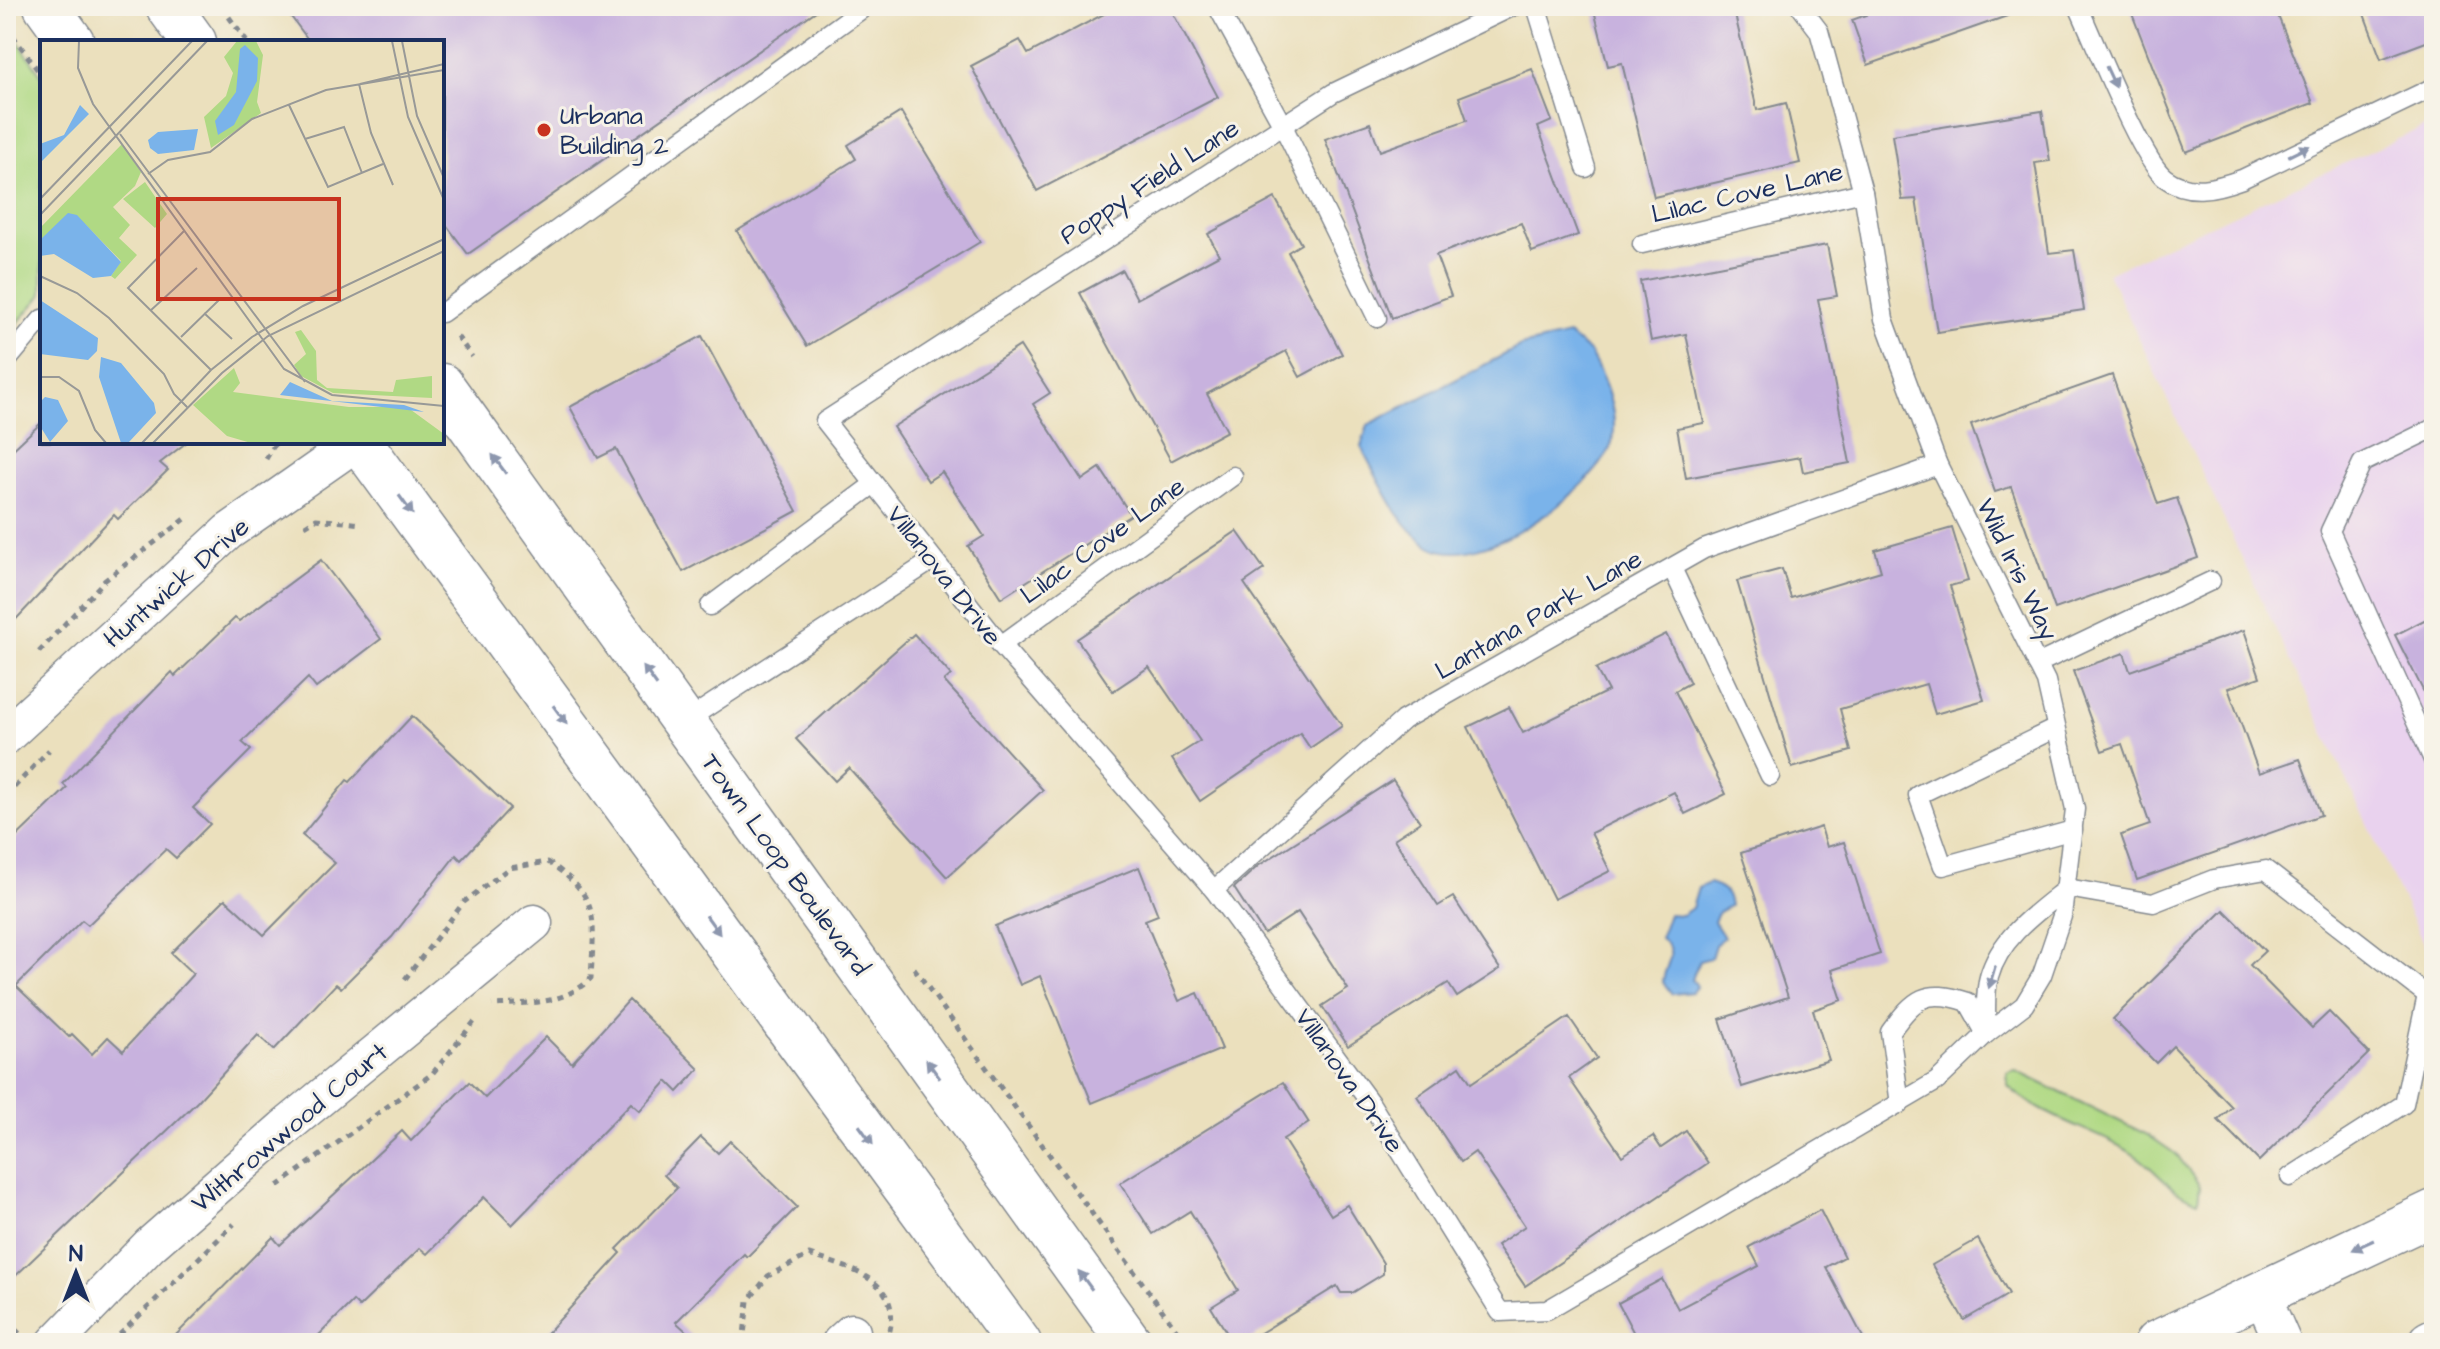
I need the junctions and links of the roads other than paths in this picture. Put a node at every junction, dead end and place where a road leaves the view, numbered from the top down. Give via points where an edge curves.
1 (46, 6) edge
2 (168, 6) edge
3 (866, 6) edge
4 (1217, 6) edge
5 (1514, 6) edge
6 (1536, 6) edge
7 (1800, 6) edge
8 (2078, 6) edge
9 (71, 40) edge
10 (193, 40) edge
11 (2434, 87) edge
12 (1283, 126) junction
13 (1586, 168) dead end
14 (1863, 192) junction
15 (1642, 244) dead end
16 (444, 312) edge
17 (1377, 318) dead end
18 (40, 321) edge
19 (6, 362) edge
20 (444, 389) edge
21 (825, 421) joint
22 (2434, 428) edge
23 (355, 444) edge
24 (359, 444) edge
25 (1938, 465) junction
26 (1233, 476) dead end
27 (874, 484) junction
28 (933, 560) junction
29 (1672, 568) junction
30 (2211, 581) dead end
31 (710, 606) dead end
32 (1001, 645) junction
33 (2037, 664) junction
34 (684, 722) junction
35 (2056, 728) junction
36 (6, 736) edge
37 (2434, 762) edge
38 (1770, 776) dead end
39 (2073, 830) junction
40 (2067, 888) junction
41 (1214, 890) junction
42 (534, 923) dead end
43 (1986, 1034) junction
44 (1900, 1104) junction
45 (2290, 1177) dead end
46 (2434, 1212) edge
47 (2261, 1293) junction
48 (55, 1343) edge
49 (1019, 1343) edge
50 (1130, 1343) edge
51 (2157, 1343) edge
52 (2283, 1343) edge

1 - 9 street
2 - 10 street
3 - 16 lane
4 - 12 lane
5 - 12 lane, Poppy Field Lane via 1333,93
6 - 13 lane
7 - 14 lane, Wild Iris Way via 1819,31
8 -> 11 lane via 2147,154 2165,178 2188,188 2212,189 2242,179
12 - 17 lane
12 - 21 lane, Poppy Field Lane
14 - 15 lane, Lilac Cove Lane
14 - 25 lane, Wild Iris Way via 1884,319
18 - 19 lane
34 -> 20 street, Town Loop Boulevard
21 - 27 lane, Villanova Drive
22 - 37 lane via 2362,463 2330,531
23 - 36 street, Huntwick Drive via 228,532
24 -> 49 street
25 - 29 lane, Lantana Park Lane via 1704,549
25 - 33 lane, Wild Iris Way
26 - 32 lane, Lilac Cove Lane
27 - 28 lane, Villanova Drive
27 - 31 lane
28 - 32 lane, Villanova Drive
28 - 34 lane
29 - 38 lane
29 - 41 lane, Lantana Park Lane via 1403,720
30 - 33 lane
32 - 41 lane, Villanova Drive
33 - 35 lane, Wild Iris Way
50 -> 34 street, Town Loop Boulevard
35 - 39 lane, Wild Iris Way via 2075,809
35 - 39 lane via 1918,795 1943,866
39 - 40 lane, Wild Iris Way
40 - 43 lane, Wild Iris Way via 2042,975 2024,1005
40 -> 43 lane via 2018,927 1989,977
40 - 45 lane via 2153,903 2214,879 2266,870 2427,995 2404,1104
41 - 44 lane, Villanova Drive via 1371,1104 1500,1312 1547,1310
42 - 48 street, Withrowwood Court via 150,1245
43 - 44 lane, Villanova Drive via 1937,1081
43 - 44 lane via 1968,1002 1943,994 1913,1001 1890,1032
46 -> 47 street
47 - 51 street
47 - 52 street

